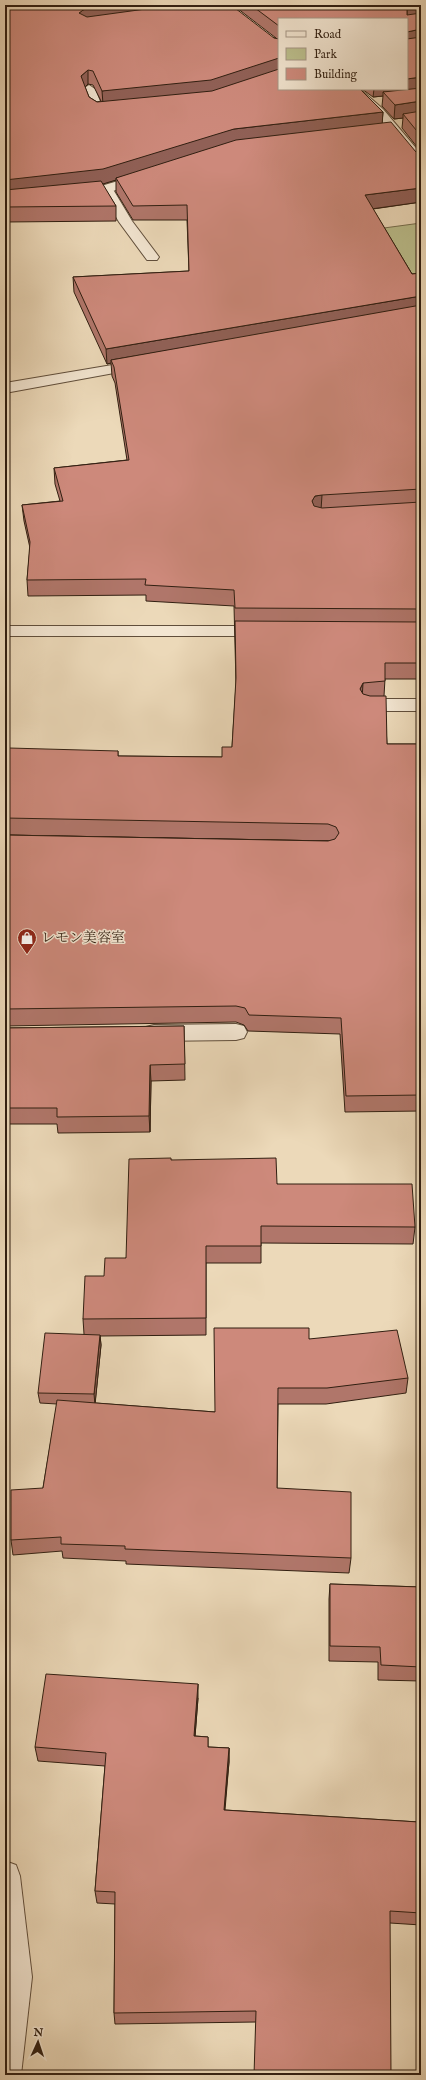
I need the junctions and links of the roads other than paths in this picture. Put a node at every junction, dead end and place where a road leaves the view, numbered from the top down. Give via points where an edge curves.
1 (89, 89) dead end
2 (354, 90) edge
3 (384, 101) edge
4 (369, 103) junction
5 (127, 107) edge
6 (421, 162) edge
7 (159, 172) edge
8 (106, 189) junction
9 (60, 194) edge
10 (152, 257) dead end
11 (154, 362) edge
12 (5, 388) edge
13 (5, 631) edge
14 (282, 631) edge
15 (370, 705) edge
16 (421, 705) edge
17 (236, 1032) dead end
18 (132, 1033) edge
19 (5, 1876) edge
20 (10, 1977) edge
21 (5, 2075) edge

1 - 5 street via 97,110
2 - 4 street
3 - 4 street
4 - 6 street
7 - 8 street
8 - 9 street
8 - 10 street
11 - 12 street
13 - 14 street
15 - 16 street
17 - 18 street
19 - 20 street
20 - 21 street

